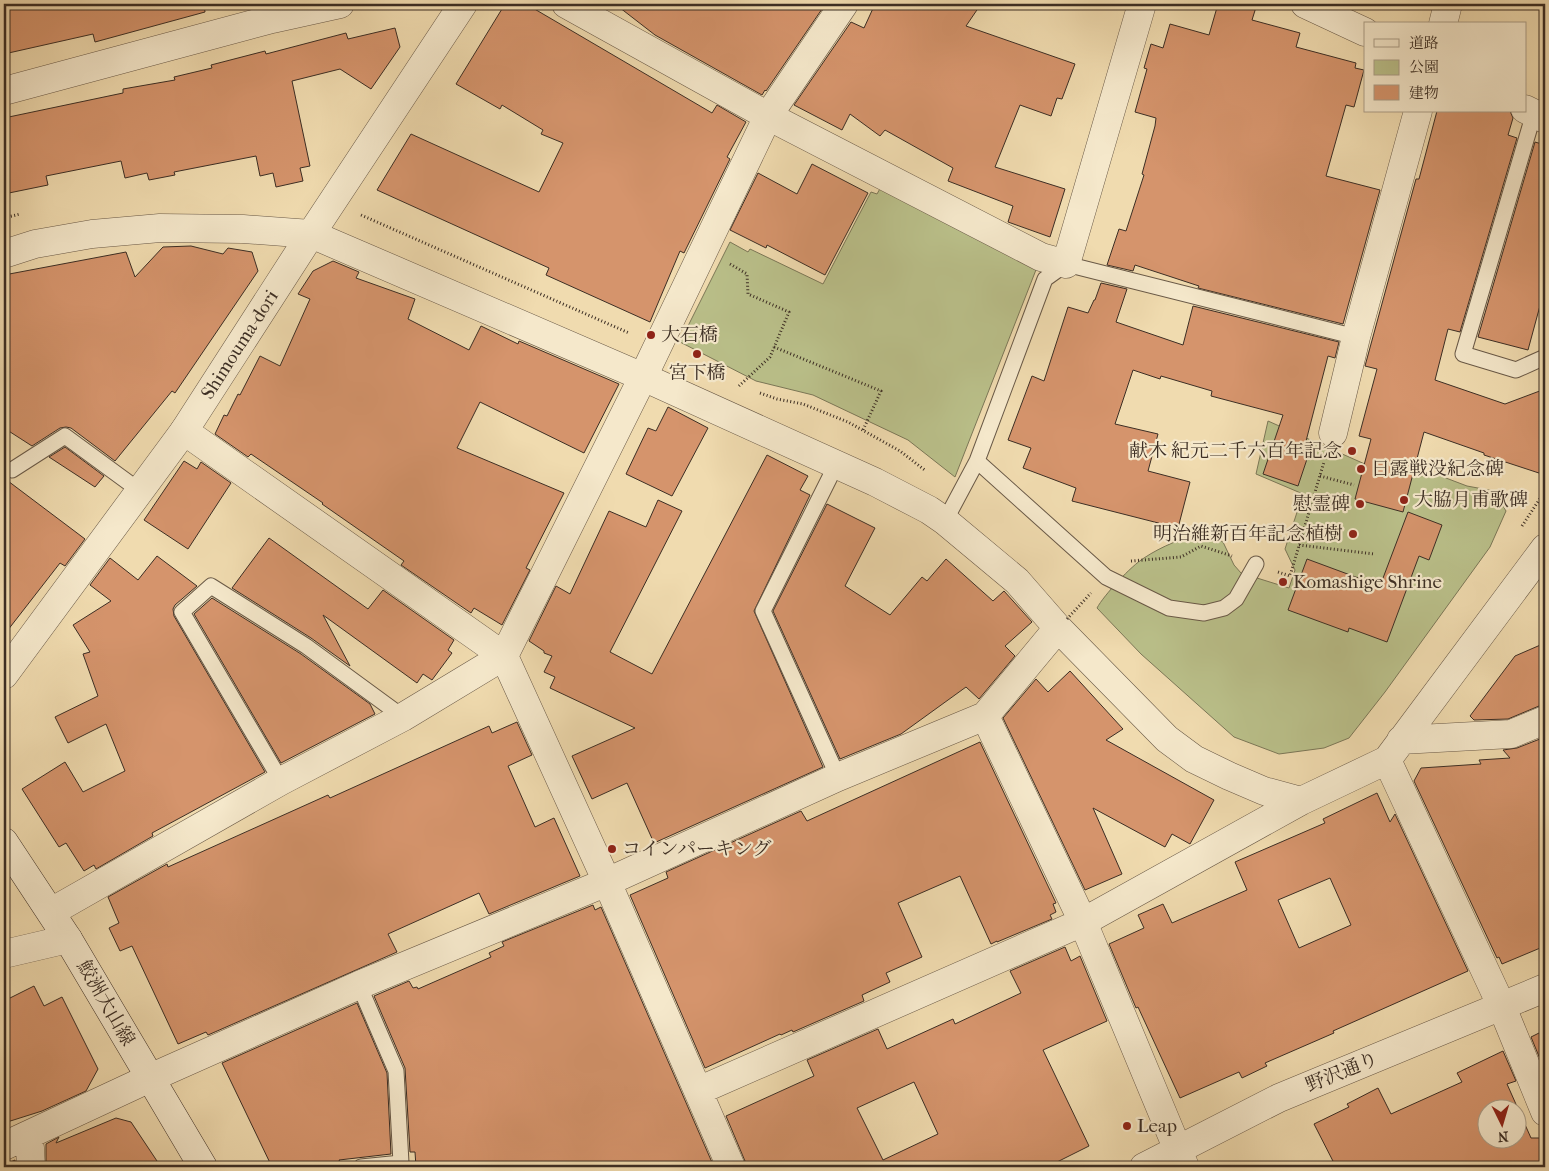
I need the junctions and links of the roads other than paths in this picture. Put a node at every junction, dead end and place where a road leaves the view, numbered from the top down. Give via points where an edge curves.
1 (340, 4) edge
2 (463, 4) edge
3 (566, 4) edge
4 (844, 4) edge
5 (1142, 4) edge
6 (1305, 4) edge
7 (1448, 4) edge
8 (271, 12) edge
9 (1444, 22) edge
10 (1364, 32) edge
11 (4, 91) edge
12 (1418, 112) edge
13 (1535, 114) edge
14 (768, 116) junction
15 (311, 234) junction
16 (4, 254) edge
17 (1066, 264) junction
18 (1356, 337) junction
19 (1545, 357) edge
20 (643, 377) junction
21 (184, 431) junction
22 (1332, 433) road end
23 (977, 461) junction
24 (836, 465) junction
25 (12, 470) dead end
26 (140, 491) junction
27 (945, 520) junction
28 (1545, 548) edge
29 (1256, 564) road end
30 (1062, 624) junction
31 (504, 656) junction
32 (4, 675) edge
33 (985, 716) junction
34 (403, 717) junction
35 (1545, 720) edge
36 (1394, 750) junction
37 (838, 777) junction
38 (281, 781) junction
39 (1301, 801) junction
40 (4, 842) edge
41 (607, 882) junction
42 (52, 912) junction
43 (1083, 922) junction
44 (68, 939) junction
45 (4, 954) edge
46 (359, 985) junction
47 (1545, 988) edge
48 (1502, 1007) junction
49 (150, 1078) junction
50 (698, 1091) junction
51 (1545, 1112) edge
52 (15, 1141) edge
53 (1181, 1158) edge
54 (32, 1167) edge
55 (203, 1167) edge
56 (361, 1167) edge
57 (731, 1167) edge
58 (1144, 1167) edge

1 - 8 street
2 - 15 street, Shimouma-dori
3 - 14 street
4 - 14 street
5 - 17 street
6 - 10 street
7 - 9 street
8 - 11 street
12 - 18 street
13 - 19 lane via 1463,354 1516,370
14 - 17 street via 1040,257
14 - 20 street
15 - 16 street via 160,228 92,234 35,244
15 - 20 street
15 - 21 street, Shimouma-dori
17 - 18 lane
17 - 23 lane via 1045,280
18 - 22 street
20 - 24 street
20 - 31 street
21 - 26 street, Shimouma-dori
21 - 31 street
23 - 27 lane
23 - 29 lane via 1106,577 1168,608 1204,613 1224,608 1236,599
24 - 27 street
24 - 37 lane via 763,611
25 - 26 lane via 66,436
26 - 32 street, Shimouma-dori
27 - 30 street
28 - 36 street
30 - 33 street
30 - 39 street via 1167,738 1194,760 1264,790
31 - 34 street
31 - 41 street
33 - 37 street
33 - 43 street
34 - 38 street
34 - 38 lane via 306,646 211,586 182,612
35 - 36 street via 1511,734
36 - 39 street
36 - 48 street
37 - 41 street
38 - 42 street
39 - 43 street
40 - 42 street, 鮫洲大山線
41 - 46 street
41 - 50 street
42 - 44 street, 鮫洲大山線
43 - 50 street
43 - 53 street
44 - 45 street
44 - 49 street, 鮫洲大山線
46 - 49 street
46 - 56 lane via 396,1070 401,1163
47 - 48 street, 野沢通り
48 - 51 street
48 - 53 street, 野沢通り via 1279,1098
49 - 52 street
49 - 55 street, 鮫洲大山線
50 - 57 street
52 - 54 street via 30,1148
53 - 58 street, 野沢通り

